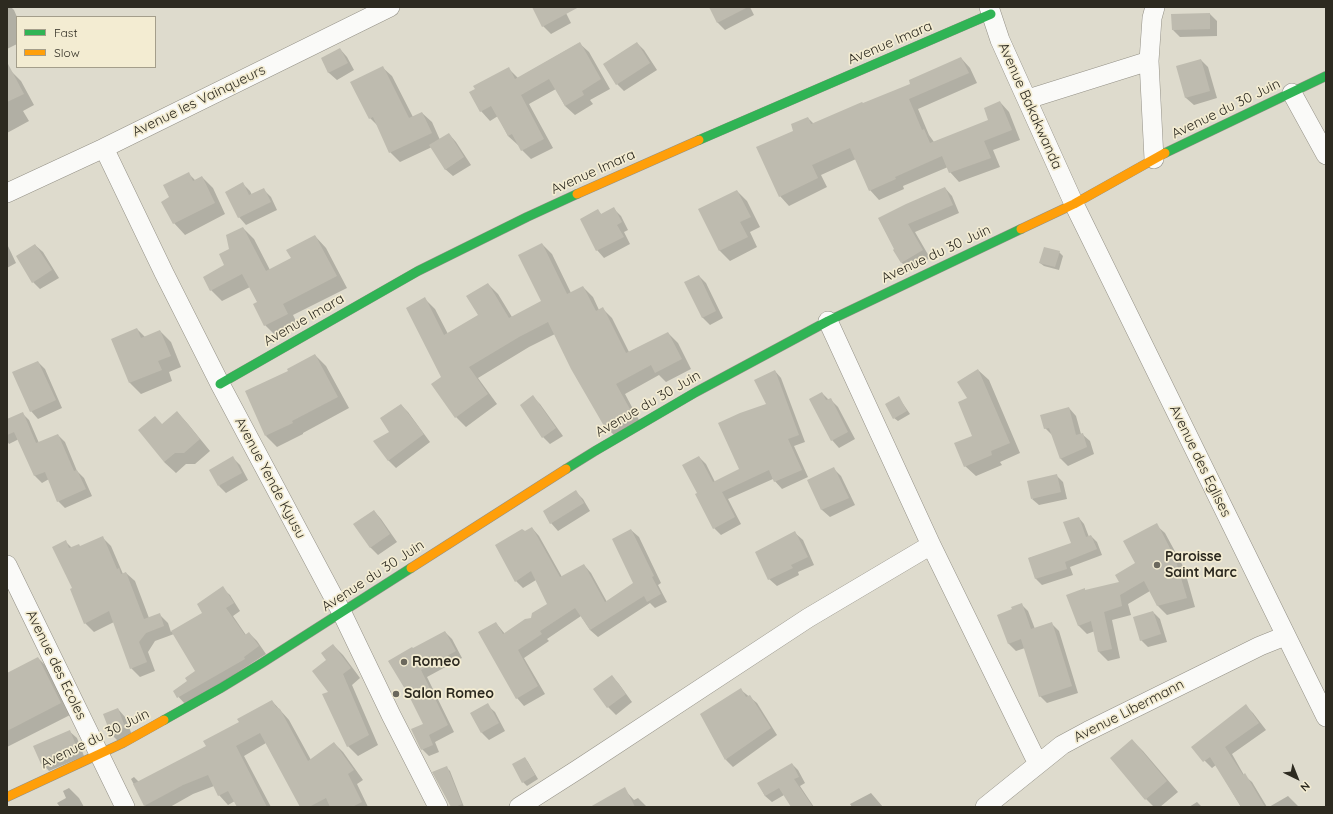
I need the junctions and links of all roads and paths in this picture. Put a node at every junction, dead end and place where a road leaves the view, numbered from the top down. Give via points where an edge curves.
1 (390, 7) edge
2 (1155, 7) edge
3 (990, 11) edge
4 (1149, 61) junction
5 (1326, 76) edge
6 (1292, 93) junction
7 (1028, 99) junction
8 (104, 148) junction
9 (1326, 155) edge
10 (1154, 159) junction
11 (7, 193) edge
12 (1074, 204) junction
13 (828, 321) junction
14 (220, 384) junction
15 (931, 545) junction
16 (7, 566) edge
17 (342, 612) junction
18 (1285, 636) junction
19 (1326, 717) edge
20 (100, 754) junction
21 (1038, 764) junction
22 (7, 797) edge
23 (125, 807) edge
24 (438, 807) edge
25 (518, 807) edge
26 (985, 807) edge

1 - 8 street, Avenue les Vainqueurs
2 - 4 street
3 - 7 street, Avenue Bakakwanda via 1000,40
3 - 14 street, Avenue Imara via 527,217 418,271
4 - 7 street
4 - 10 street
5 - 6 street, Avenue du 30 Juin
6 - 9 street
6 - 10 street, Avenue du 30 Juin
7 - 12 street, Avenue Bakakwanda
8 - 11 street, Avenue les Vainqueurs
8 - 14 street, Avenue Yende Kyusu
10 - 12 street, Avenue du 30 Juin
12 - 13 street, Avenue du 30 Juin
12 - 18 street, Avenue des Eglises
13 - 15 street
13 - 17 street, Avenue du 30 Juin via 696,392 595,451
14 - 17 street, Avenue Yende Kyusu
15 - 21 street
15 - 25 street via 808,618
16 - 20 street, Avenue des Ecoles
17 - 20 street, Avenue du 30 Juin via 220,688 137,736
17 - 24 street, Avenue Yende Kyusu
18 - 19 street, Avenue des Eglises
18 - 21 street, Avenue Libermann via 1253,649 1088,731 1062,745
20 - 22 street, Avenue du 30 Juin
20 - 23 street, Avenue des Ecoles
21 - 26 street, Avenue Libermann

